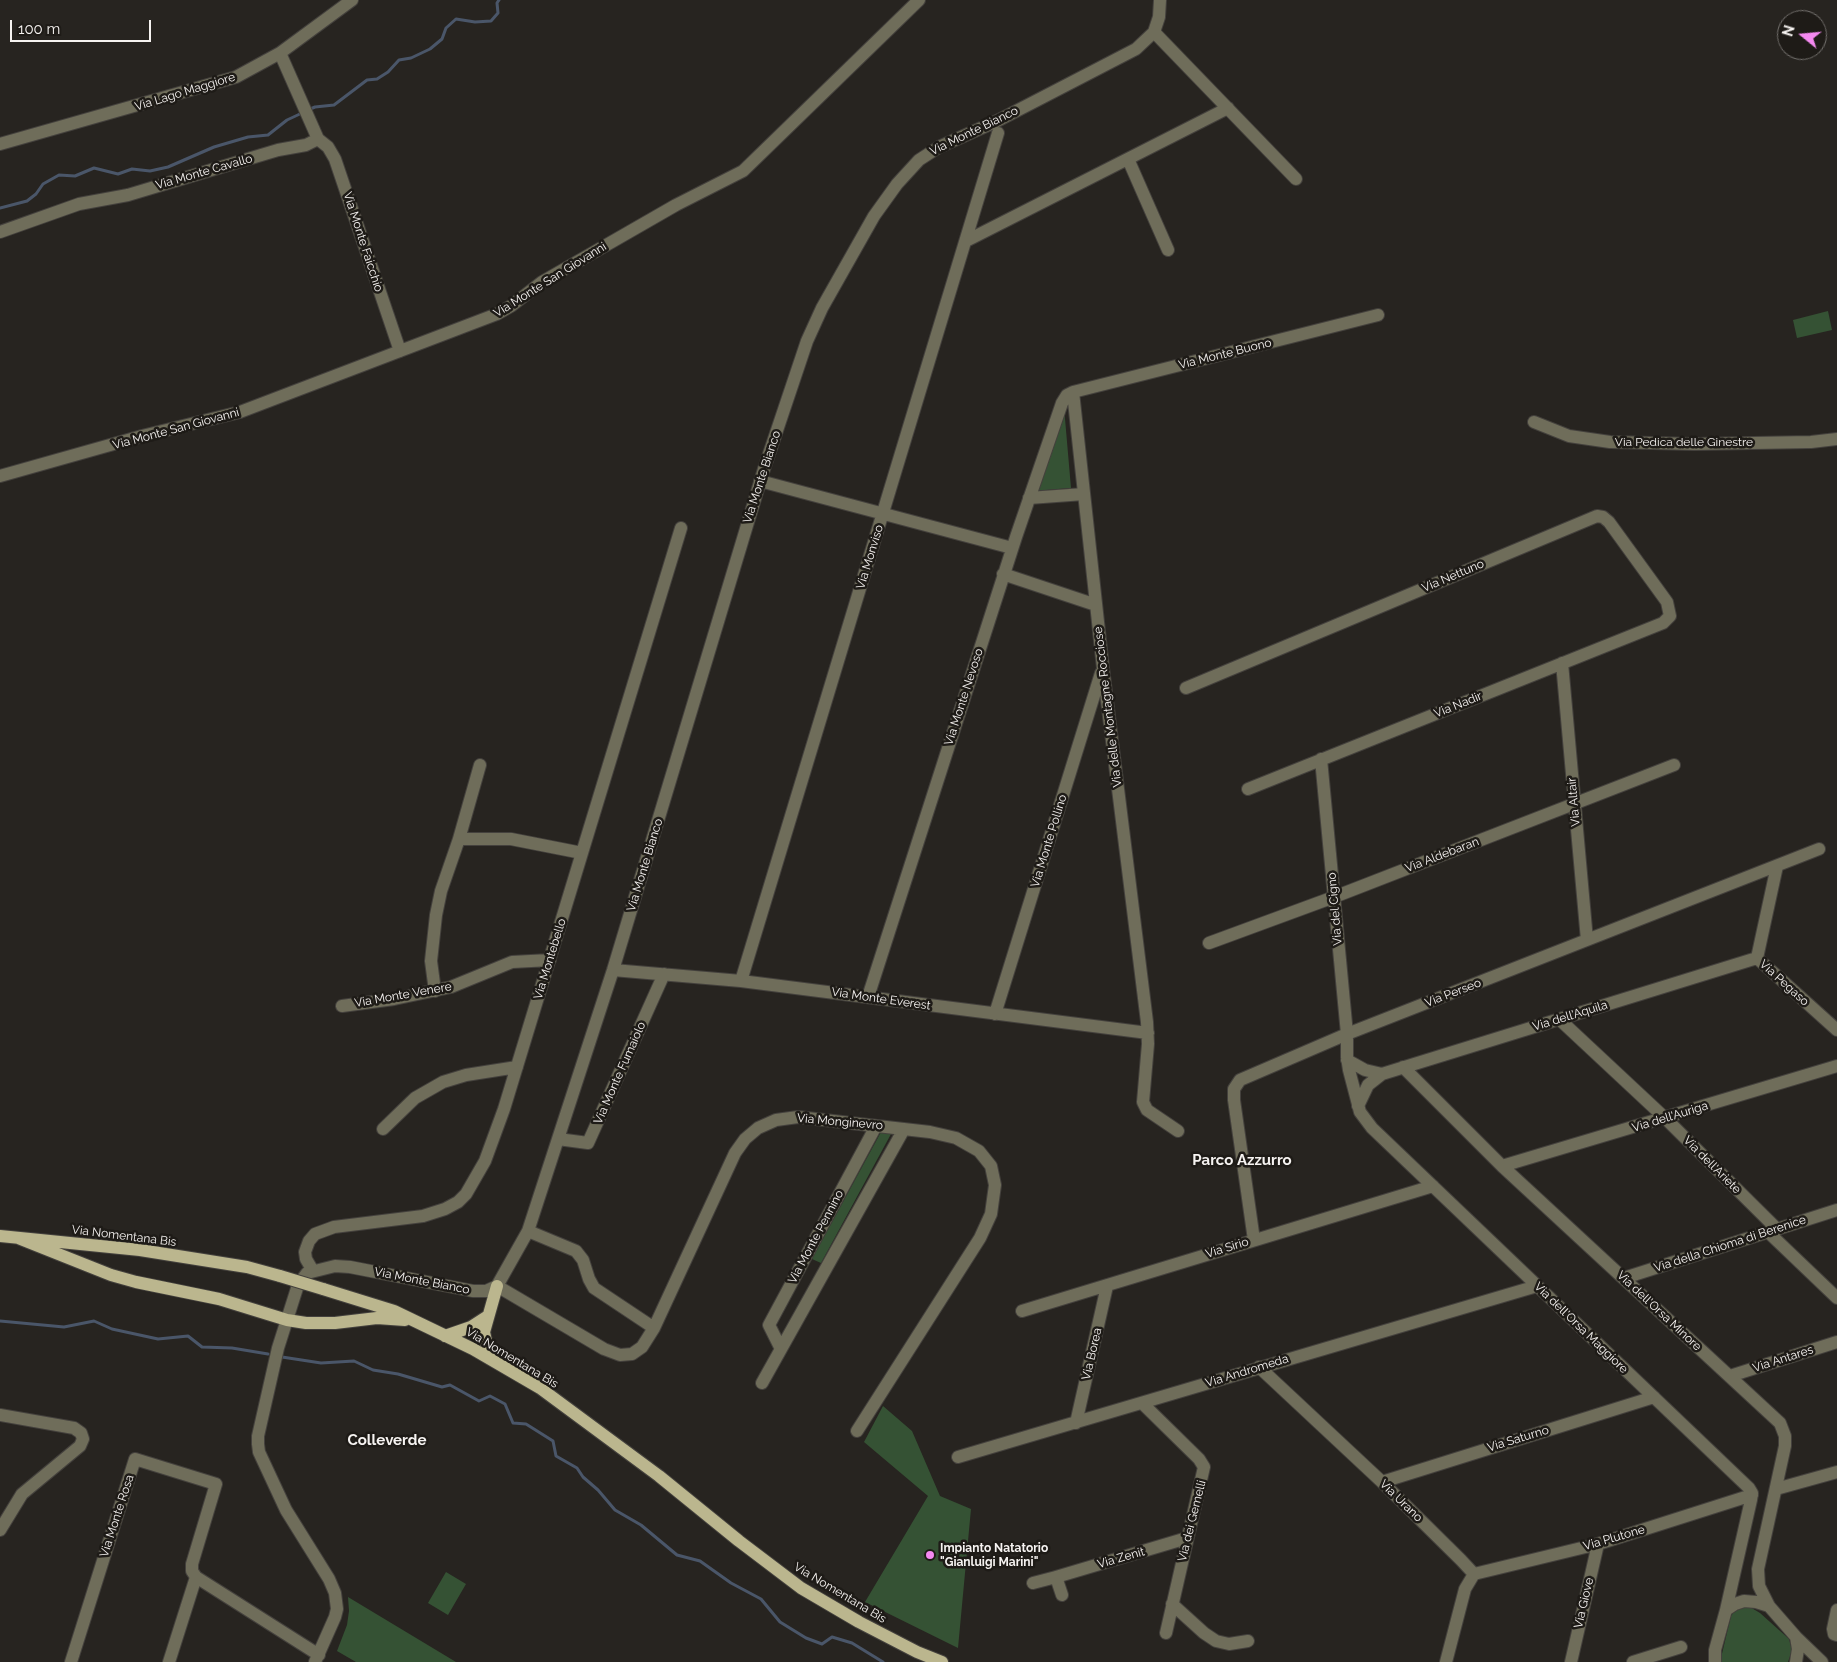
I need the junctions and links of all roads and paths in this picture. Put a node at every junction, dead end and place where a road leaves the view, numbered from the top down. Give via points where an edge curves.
1 (352, 0) edge
2 (919, 0) edge
3 (1160, 0) edge
4 (1154, 32) junction
5 (280, 53) junction
6 (1228, 108) junction
7 (998, 133) dead end
8 (318, 138) junction
9 (0, 144) edge
10 (1128, 159) junction
11 (1296, 179) dead end
12 (0, 232) edge
13 (966, 241) junction
14 (1168, 250) dead end
15 (1378, 315) dead end
16 (400, 352) junction
17 (1068, 395) junction
18 (1534, 422) dead end
19 (1837, 439) edge
20 (0, 476) edge
21 (760, 481) junction
22 (1084, 494) junction
23 (1029, 498) junction
24 (883, 514) junction
25 (681, 528) dead end
26 (1012, 548) junction
27 (1003, 574) junction
28 (1096, 605) junction
29 (1667, 620) joint
30 (1562, 664) junction
31 (1103, 668) junction
32 (1186, 688) dead end
33 (1321, 759) junction
34 (480, 765) dead end
35 (1674, 765) dead end
36 (1248, 789) dead end
37 (1574, 803) junction
38 (458, 838) junction
39 (1819, 849) dead end
40 (582, 853) junction
41 (1777, 866) junction
42 (1334, 897) junction
43 (1587, 940) junction
44 (1209, 942) dead end
45 (1757, 958) junction
46 (550, 960) junction
47 (613, 970) junction
48 (664, 974) junction
49 (741, 981) junction
50 (435, 991) junction
51 (868, 997) junction
52 (342, 1006) dead end
53 (995, 1014) junction
54 (1559, 1019) junction
55 (1837, 1030) edge
56 (1148, 1033) junction
57 (1347, 1034) junction
58 (1347, 1060) junction
59 (1837, 1066) edge
60 (517, 1067) junction
61 (1403, 1067) junction
62 (1382, 1074) junction
63 (1358, 1106) junction
64 (1665, 1118) junction
65 (876, 1126) junction
66 (383, 1129) dead end
67 (904, 1129) junction
68 (1178, 1130) dead end
69 (558, 1139) junction
70 (1502, 1166) junction
71 (1433, 1186) junction
72 (1837, 1210) edge
73 (528, 1231) junction
74 (1772, 1231) junction
75 (0, 1236) edge
76 (18, 1238) junction
77 (1254, 1240) junction
78 (313, 1271) junction
79 (1624, 1278) junction
80 (497, 1286) junction
81 (1107, 1286) junction
82 (1537, 1286) junction
83 (1837, 1298) edge
84 (1022, 1311) dead end
85 (488, 1316) junction
86 (286, 1320) junction
87 (416, 1321) junction
88 (654, 1328) junction
89 (445, 1336) junction
90 (1837, 1342) edge
91 (781, 1349) junction
92 (490, 1359) junction
93 (1259, 1367) junction
94 (1730, 1376) junction
95 (762, 1383) dead end
96 (1654, 1397) junction
97 (1142, 1402) junction
98 (0, 1414) edge
99 (1076, 1423) junction
100 (856, 1431) dead end
101 (958, 1456) dead end
102 (1837, 1472) edge
103 (1382, 1482) junction
104 (1776, 1488) junction
105 (1752, 1495) junction
106 (0, 1530) edge
107 (1187, 1538) junction
108 (1598, 1544) junction
109 (1474, 1574) junction
110 (196, 1577) junction
111 (1056, 1577) junction
112 (1033, 1584) dead end
113 (1062, 1595) dead end
114 (1172, 1604) junction
115 (1769, 1606) junction
116 (1726, 1610) junction
117 (1837, 1610) edge
118 (1166, 1633) dead end
119 (1836, 1635) edge
120 (1796, 1637) junction
121 (1248, 1641) dead end
122 (1681, 1647) dead end
123 (1715, 1656) edge
124 (317, 1658) edge
125 (71, 1662) edge
126 (169, 1662) edge
127 (942, 1662) edge
128 (1446, 1662) edge
129 (1571, 1662) edge
130 (1633, 1662) edge
131 (1705, 1662) edge
132 (1796, 1662) edge
133 (1822, 1662) edge

1 - 5 street, Via Lago Maggiore
2 - 16 street, Via Monte San Giovanni via 740,173 676,205 542,282 497,314
3 - 4 street
4 - 6 street
4 - 21 street, Via Monte Bianco via 1136,49 997,122 932,150 905,174 866,228 819,314
5 - 8 street
5 - 9 street, Via Lago Maggiore via 225,81
6 - 10 street
6 - 11 street
7 - 13 street, Via Monviso
8 - 12 street, Via Monte Cavallo via 306,145 278,150 128,195 79,204
8 - 16 street, Via Monte Faicchio via 336,159
10 - 13 street
10 - 14 street
13 - 24 street, Via Monviso
15 - 17 street, Via Monte Buono
16 - 20 street, Via Monte San Giovanni via 240,412
17 - 22 street, Via delle Montagne Rocciose
17 - 23 street, Via Monte Nevoso
18 - 19 street, Via Pedica delle Ginestre via 1569,436 1610,442 1694,444
21 - 24 street
21 - 47 street, Via Monte Bianco
22 - 23 street
22 - 28 street, Via delle Montagne Rocciose
23 - 26 street, Via Monte Nevoso
24 - 26 street
24 - 49 street, Via Monviso
25 - 40 street, Via Montebello
26 - 27 street, Via Monte Nevoso
27 - 28 street
27 - 51 street, Via Monte Nevoso
28 - 31 street, Via delle Montagne Rocciose
29 - 30 street, Via Nadir
29 - 32 street, Via Nettuno via 1670,608 1664,597 1608,520 1597,516
30 - 33 street, Via Nadir
30 - 37 street, Via Altair
31 - 53 street, Via Monte Pollino
31 - 56 street, Via delle Montagne Rocciose
33 - 36 street, Via Nadir
33 - 42 street, Via del Cigno
34 - 38 street
35 - 37 street, Via Aldebaran
37 - 42 street, Via Aldebaran
37 - 43 street, Via Altair
38 - 40 street via 511,839
38 - 50 street via 436,915 431,961
39 - 41 street, Via Perseo
40 - 46 street, Via Montebello
41 - 43 street, Via Perseo
41 - 45 street, Via Pegaso
42 - 44 street, Via Aldebaran
42 - 57 street, Via del Cigno
43 - 57 street, Via Perseo
45 - 54 street, Via dell'Aquila
45 - 55 street, Via Pegaso
46 - 50 street, Via Monte Venere via 512,962
46 - 60 street, Via Montebello
47 - 48 street, Via Monte Everest
47 - 69 street, Via Monte Bianco
48 - 49 street, Via Monte Everest
48 - 69 street, Via Monte Fumaiolo via 588,1143
49 - 51 street, Via Monte Everest
50 - 52 street, Via Monte Venere
51 - 53 street, Via Monte Everest
53 - 56 street, Via Monte Everest
54 - 61 street, Via dell'Aquila
54 - 64 street, Via dell'Ariete
56 - 68 street, Via delle Montagne Rocciose via 1144,1105
57 - 58 street, Via del Cigno
57 - 77 street, Via Perseo via 1244,1077 1236,1086 1234,1100
58 - 62 street via 1365,1070
58 - 63 street, Via del Cigno
59 - 64 street, Via dell'Auriga
60 - 66 street via 470,1074 444,1082 415,1098
60 - 78 street, Via Montebello via 487,1155 463,1198 445,1209 423,1216 334,1227 319,1232 309,1241 305,1252
61 - 62 street, Via dell'Aquila
61 - 70 street, Via dell'Orsa Minore
62 - 63 street via 1368,1085
63 - 71 street, Via dell'Orsa Maggiore via 1367,1124
64 - 70 street, Via dell'Auriga
64 - 74 street, Via dell'Ariete
65 - 67 street, Via Monginevro
65 - 88 street, Via Monginevro via 783,1118 769,1122 748,1135 732,1159
65 - 91 street, Via Monte Pennino via 769,1325
67 - 91 street, Via Monte Pennino
67 - 100 street, Via Monginevro via 956,1138 979,1151 994,1172 994,1202 980,1238
69 - 73 street, Via Monte Bianco
70 - 79 street, Via dell'Orsa Minore
71 - 77 street, Via Sirio
71 - 82 street, Via dell'Orsa Maggiore
72 - 74 street, Via della Chioma di Berenice
73 - 80 street, Via Monte Bianco
73 - 88 street via 576,1250 584,1260 594,1288
74 - 79 street, Via della Chioma di Berenice
74 - 83 street, Via dell'Ariete
75 - 76 main road, Via Nomentana Bis
76 - 86 main road via 128,1280 225,1301
76 - 87 main road, Via Nomentana Bis, bridge via 140,1250 247,1267 323,1288
77 - 81 street, Via Sirio
78 - 80 street, Via Monte Bianco via 343,1266 473,1291 486,1291
78 - 86 street via 307,1273 298,1285
79 - 94 street, Via dell'Orsa Minore
80 - 85 main road
80 - 88 street, Via Monginevro via 604,1349 620,1355 636,1352
81 - 84 street, Via Sirio
81 - 99 street, Via Borea
82 - 93 street, Via Andromeda
82 - 96 street, Via dell'Orsa Maggiore
85 - 89 main road via 471,1327
85 - 92 main road via 484,1335
86 - 87 main road via 335,1324 376,1318
86 - 124 street via 258,1444 286,1510 336,1593 334,1617
87 - 89 main road, Via Nomentana Bis
89 - 92 main road, Via Nomentana Bis
90 - 94 street, Via Antares
91 - 95 street, Via Monte Pennino
92 - 127 main road, Via Nomentana Bis via 540,1388 659,1476 801,1588 859,1622
93 - 97 street, Via Andromeda
93 - 103 street, Via Urano
94 - 104 street, Via dell'Orsa Minore via 1782,1427 1785,1446
96 - 103 street, Via Saturno
96 - 105 street, Via dell'Orsa Maggiore via 1745,1483
97 - 99 street, Via Andromeda
97 - 107 street, Via dei Gemelli via 1203,1465
98 - 106 street via 74,1428 83,1439 80,1446 22,1494
99 - 101 street, Via Andromeda
102 - 104 street
103 - 109 street, Via Urano
104 - 115 street, Via dell'Orsa Minore via 1758,1569 1759,1586
105 - 108 street, Via Plutone
105 - 116 street
107 - 111 street, Via Zenit
107 - 114 street, Via dei Gemelli
108 - 109 street, Via Plutone
108 - 129 street, Via Giove
109 - 128 street via 1465,1589
110 - 124 street
110 - 125 street, Via Monte Rosa via 192,1564 216,1484 135,1459
110 - 126 street
111 - 112 street, Via Zenit
111 - 113 street
114 - 118 street, Via dei Gemelli
114 - 121 street via 1216,1641 1229,1644
115 - 116 street via 1744,1602
115 - 120 street, Via dell'Orsa Minore
116 - 123 street
117 - 119 street via 1833,1629
120 - 132 street
120 - 133 street, Via dell'Orsa Minore
122 - 130 street
123 - 131 street

